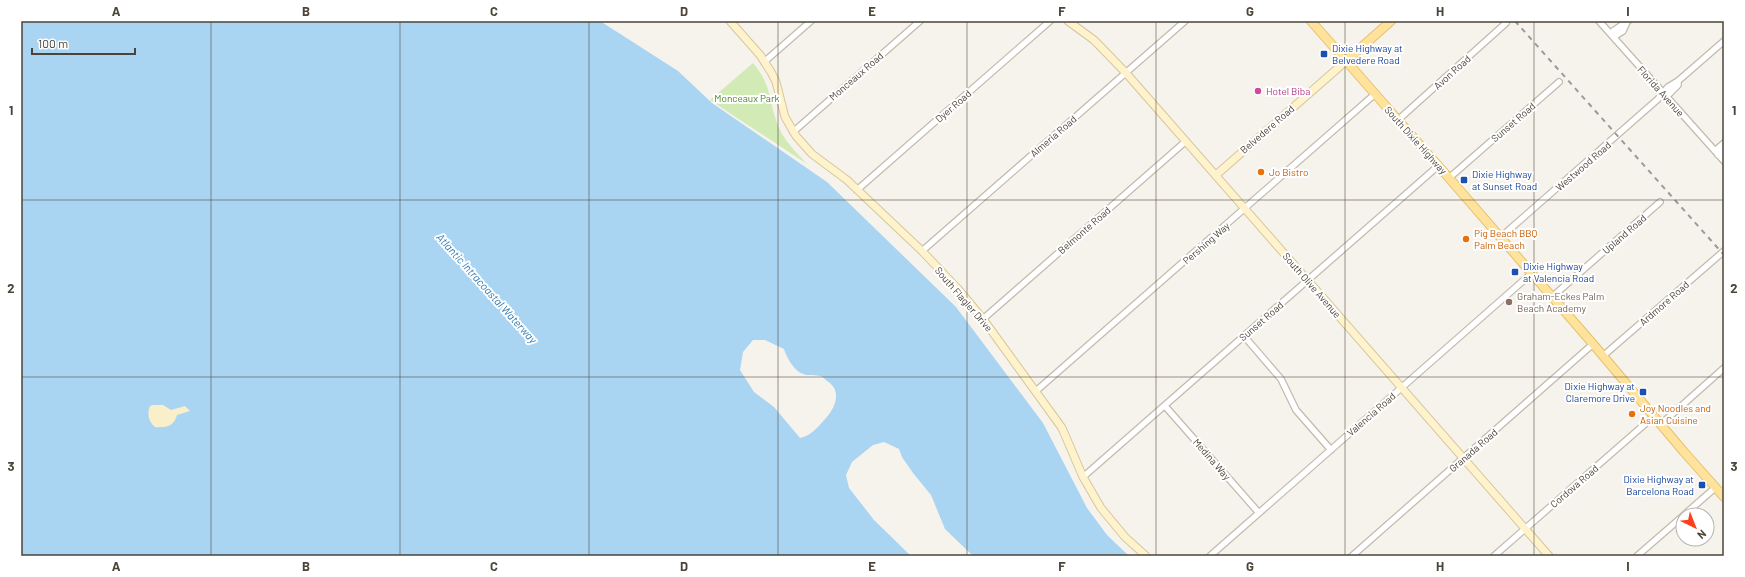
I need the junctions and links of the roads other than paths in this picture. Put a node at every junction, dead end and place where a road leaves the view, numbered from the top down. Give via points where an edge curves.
1 (730, 21) edge
2 (811, 21) edge
3 (920, 21) edge
4 (1050, 21) edge
5 (1068, 21) edge
6 (1185, 21) edge
7 (1311, 21) edge
8 (1391, 21) edge
9 (1599, 21) edge
10 (1628, 21) edge
11 (1506, 24) dead end
12 (1612, 35) junction
13 (1724, 41) edge
14 (1346, 60) junction
15 (764, 62) junction
16 (1126, 73) junction
17 (1559, 82) dead end
18 (1375, 94) junction
19 (1664, 94) junction
20 (1398, 120) junction
21 (793, 132) junction
22 (1186, 141) junction
23 (1724, 143) edge
24 (1724, 149) edge
25 (1717, 153) junction
26 (1724, 161) edge
27 (1438, 166) junction
28 (1216, 175) junction
29 (1449, 178) junction
30 (857, 190) junction
31 (1660, 202) dead end
32 (1245, 208) junction
33 (1501, 237) junction
34 (922, 251) junction
35 (1724, 251) edge
36 (1532, 273) junction
37 (1307, 280) junction
38 (1552, 297) junction
39 (983, 319) junction
40 (1244, 336) junction
41 (1593, 344) junction
42 (1604, 356) junction
43 (1724, 368) edge
44 (1401, 387) junction
45 (1036, 391) junction
46 (1165, 406) junction
47 (1653, 417) junction
48 (1660, 425) junction
49 (1331, 450) junction
50 (1463, 458) junction
51 (1084, 477) junction
52 (1716, 487) junction
53 (1724, 496) edge
54 (1693, 507) edge
55 (1259, 513) junction
56 (1675, 523) edge
57 (1525, 529) junction
58 (1146, 556) edge
59 (1210, 556) edge
60 (1352, 556) edge
61 (1494, 556) edge
62 (1549, 556) edge
63 (1637, 556) edge

1 - 15 street, South Flagler Drive
2 - 15 street
3 - 21 street, Monceaux Road
4 - 30 street, Dyer Road
5 - 16 street, South Olive Avenue via 1094,40
6 - 16 street, Almeria Road
7 - 14 main road, South Dixie Highway
8 - 14 main road, Belvedere Road
9 - 12 street, Florida Avenue
10 - 12 street via 1623,31
11 - 20 street, Avon Road
12 - 19 street, Florida Avenue
13 - 19 street, Westwood Road via 1678,81 1678,85 1669,94
14 - 18 main road, South Dixie Highway
14 - 28 street, Belvedere Road
15 - 21 street, South Flagler Drive via 776,82 785,117
16 - 22 street, South Olive Avenue
16 - 34 street, Almeria Road
17 - 29 street, Sunset Road
18 - 20 main road, South Dixie Highway
18 - 32 street, Pershing Way
19 - 25 street, Florida Avenue
19 - 33 street, Westwood Road
20 - 27 main road, South Dixie Highway
21 - 30 street, South Flagler Drive via 803,146
22 - 28 street, South Olive Avenue
22 - 39 street, Belmonte Road
23 - 25 street
24 - 25 street
25 - 26 street, Florida Avenue
27 - 29 main road, South Dixie Highway
27 - 37 street, Sunset Road
28 - 32 street, South Olive Avenue
29 - 33 main road, South Dixie Highway
30 - 34 street, South Flagler Drive
31 - 38 street, Upland Road
32 - 37 street, South Olive Avenue
32 - 45 street, Pershing Way
33 - 36 main road, South Dixie Highway
34 - 39 street, South Flagler Drive
35 - 42 street, Ardmore Road
36 - 38 main road, South Dixie Highway
36 - 44 street, Valencia Road
37 - 40 street, Sunset Road
37 - 44 street, South Olive Avenue
38 - 41 main road, South Dixie Highway
39 - 45 street, South Flagler Drive
40 - 46 street, Sunset Road
40 - 49 street via 1281,379 1296,410
41 - 42 main road, South Dixie Highway
41 - 50 street, Granada Road
42 - 47 main road, South Dixie Highway
43 - 48 street
44 - 49 street, Valencia Road
44 - 50 street, South Olive Avenue
45 - 51 street, South Flagler Drive via 1062,428
46 - 51 street, Sunset Road
46 - 55 street, Medina Way
47 - 48 main road, South Dixie Highway
47 - 57 street, Cordova Road
48 - 52 main road, South Dixie Highway
49 - 55 street, Valencia Road
50 - 57 street, South Olive Avenue
50 - 60 street, Granada Road
51 - 58 street, South Flagler Drive via 1112,523
52 - 53 main road, South Dixie Highway
52 - 54 street
55 - 59 street, Valencia Road
56 - 63 street
57 - 61 street, Cordova Road
57 - 62 street, South Olive Avenue

